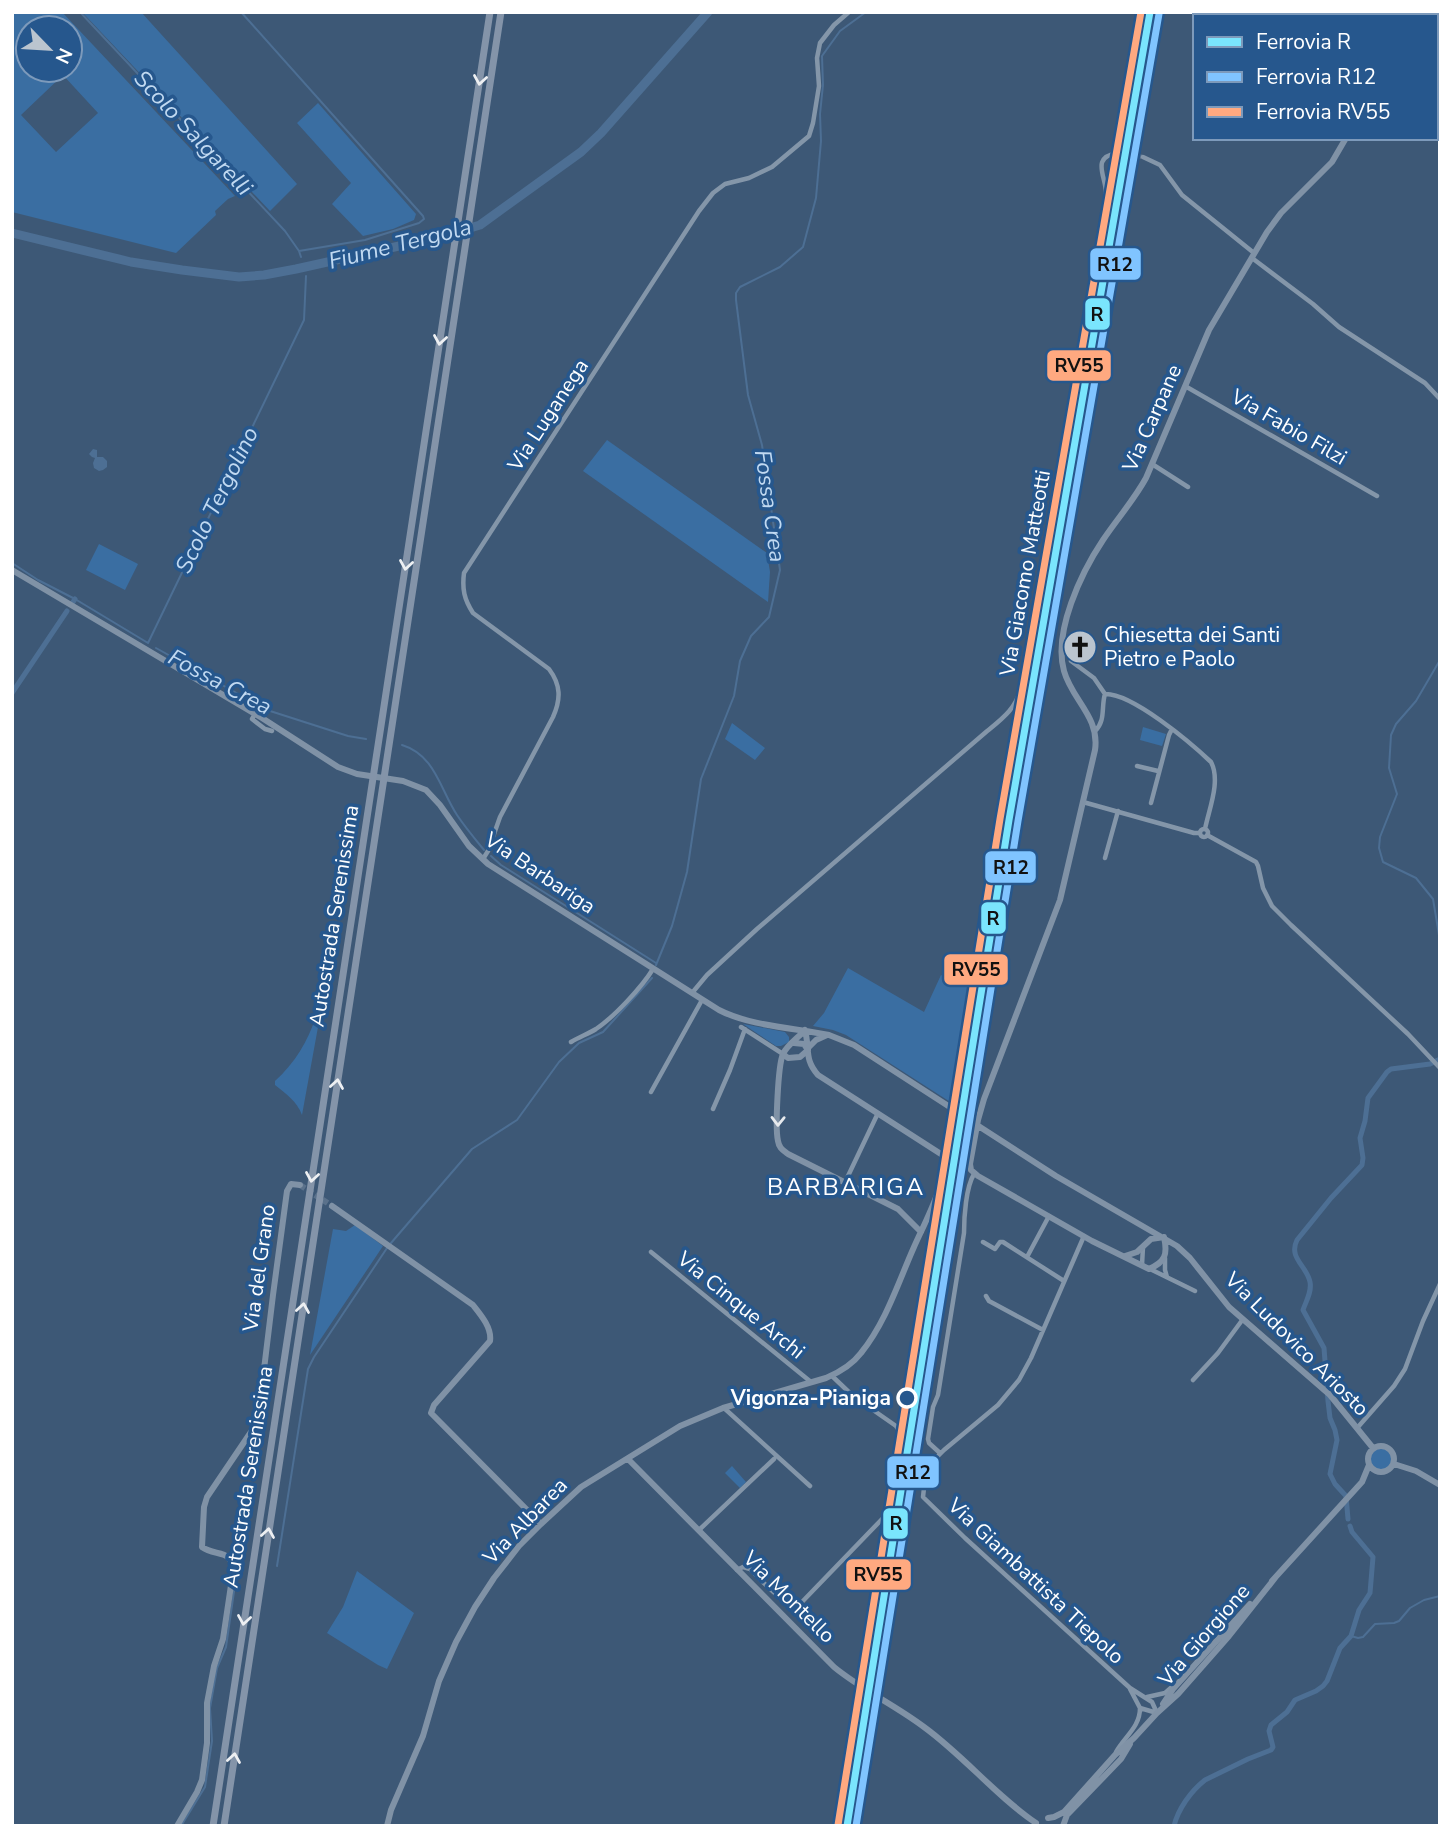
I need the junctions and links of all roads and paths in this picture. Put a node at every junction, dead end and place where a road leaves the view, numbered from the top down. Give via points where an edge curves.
1 (490, 12) edge
2 (501, 12) edge
3 (849, 12) edge
4 (1345, 140) edge
5 (1118, 153) dead end
6 (1143, 157) tunnel mouth
7 (1254, 255) junction
8 (1185, 386) junction
9 (1440, 400) edge
10 (1152, 464) junction
11 (1188, 487) dead end
12 (1377, 496) dead end
13 (12, 570) edge
14 (1071, 661) dead end
15 (1105, 694) junction
16 (255, 714) junction
17 (1172, 729) junction
18 (272, 731) dead end
19 (1095, 731) junction
20 (1137, 766) dead end
21 (1158, 771) junction
22 (1083, 802) junction
23 (1151, 803) dead end
24 (1118, 811) junction
25 (1205, 829) junction
26 (1199, 833) junction
27 (1207, 835) junction
28 (1105, 858) dead end
29 (482, 859) junction
30 (653, 969) junction
31 (692, 993) junction
32 (702, 1000) junction
33 (784, 1027) junction
34 (805, 1030) junction
35 (829, 1035) junction
36 (571, 1042) dead end
37 (792, 1043) junction
38 (809, 1049) junction
39 (783, 1054) junction
40 (1439, 1067) edge
41 (651, 1092) dead end
42 (713, 1109) dead end
43 (956, 1111) tunnel mouth
44 (878, 1113) junction
45 (978, 1126) junction
46 (975, 1174) junction
47 (848, 1176) dead end
48 (300, 1185) dead end
49 (332, 1206) tunnel mouth
50 (1049, 1216) junction
51 (1138, 1223) junction
52 (921, 1232) junction
53 (1084, 1236) junction
54 (1164, 1237) junction
55 (983, 1242) dead end
56 (1143, 1246) junction
57 (1181, 1250) junction
58 (651, 1252) dead end
59 (1165, 1255) junction
60 (1123, 1256) junction
61 (1027, 1257) junction
62 (1145, 1267) junction
63 (1167, 1277) junction
64 (1064, 1281) junction
65 (1440, 1284) edge
66 (1195, 1291) dead end
67 (986, 1296) dead end
68 (1243, 1318) junction
69 (1043, 1330) junction
70 (832, 1376) junction
71 (1193, 1380) dead end
72 (811, 1382) junction
73 (723, 1408) junction
74 (1358, 1427) junction
75 (1373, 1448) junction
76 (940, 1453) junction
77 (628, 1459) junction
78 (774, 1459) dead end
79 (1394, 1464) junction
80 (1369, 1465) junction
81 (1380, 1473) junction
82 (1362, 1482) junction
83 (1440, 1485) edge
84 (810, 1486) dead end
85 (541, 1524) junction
86 (698, 1531) junction
87 (737, 1570) junction
88 (1275, 1578) junction
89 (1229, 1627) junction
90 (1130, 1688) junction
91 (1147, 1697) junction
92 (1140, 1708) junction
93 (1157, 1713) junction
94 (1134, 1738) junction
95 (1115, 1755) junction
96 (1048, 1818) junction
97 (1035, 1825) edge
98 (177, 1826) edge
99 (213, 1826) edge
100 (224, 1826) edge
101 (387, 1826) edge
102 (1062, 1826) edge

1 -> 99 highway, Autostrada Serenissima
100 -> 2 highway, Autostrada Serenissima
3 - 29 street, Via Luganega via 820,43 819,86 809,136 772,167 713,193 464,573 462,588 473,612 549,669 559,691 553,717
4 - 7 street, Via Carpane via 1332,162 1281,213
5 - 31 street, Via Giacomo Matteotti via 1104,159 1101,167 1106,189 1102,221 1018,700 757,929
6 - 7 street via 1160,165 1182,195
7 - 8 street, Via Carpane via 1209,330
7 - 9 street via 1339,327 1426,383
8 - 10 street, Via Carpane
8 - 12 street, Via Fabio Filzi
10 - 11 street
10 - 19 street, Via Carpane via 1098,548 1072,600 1062,638 1067,683
13 - 16 street, Via Barbariga
14 - 15 street via 1094,678
15 - 17 street via 1118,695
15 - 19 street
16 - 18 street, Via Barbariga via 252,719
16 - 29 street, Via Barbariga via 338,767 421,787
17 - 21 street
17 - 25 street via 1213,765 1215,783
19 - 22 street
20 - 21 street
21 - 23 street
22 - 24 street
22 - 45 street via 1054,917
24 - 26 street
24 - 28 street
25 - 26 street
25 - 27 street
26 - 27 street
27 - 40 street via 1255,862 1272,906
29 - 30 street, Via Barbariga
30 - 31 street, Via Barbariga
30 - 36 street via 606,1021
31 - 32 street, Via Barbariga
32 - 33 street, Via Barbariga via 731,1016
32 - 41 street
33 - 34 street, Via Barbariga
33 - 37 street
34 - 35 street, Via Barbariga
34 - 37 street
34 - 38 street
35 - 38 street
35 - 43 street, Via Barbariga via 854,1045
37 - 38 street
37 - 39 street
38 - 39 street via 796,1058
38 - 44 street via 809,1064 818,1075
39 - 42 street via 743,1028
39 -> 52 street via 780,1147 898,1209
44 - 47 street
44 - 52 street via 944,1156 939,1189
45 - 46 street via 970,1164
45 - 51 street, Via Ludovico Ariosto
46 - 50 street, Via Ludovico Ariosto
46 - 76 street via 928,1439
48 - 98 street, Via del Grano via 291,1184 288,1191 258,1419 204,1507 202,1546 227,1556 233,1572 207,1703 202,1780
49 - 85 street via 473,1305 482,1317 490,1341 431,1413
50 - 53 street, Via Ludovico Ariosto
50 - 61 street
51 - 54 street, Via Ludovico Ariosto
51 - 56 street
52 - 70 street via 879,1326 852,1363
53 - 60 street, Via Ludovico Ariosto
53 - 64 street, Via Giambattista Tiepolo
54 - 56 street
54 - 57 street, Via Ludovico Ariosto
54 - 59 street
55 - 61 street via 995,1249 1002,1241
56 - 60 street
56 - 62 street
57 - 59 street
57 - 68 street, Via Ludovico Ariosto
58 - 72 street, Via Cinque Archi
59 - 62 street via 1161,1262
59 - 63 street
60 - 62 street, Via Ludovico Ariosto
61 - 64 street
62 - 63 street, Via Ludovico Ariosto
63 - 66 street, Via Ludovico Ariosto
64 - 69 street, Via Giambattista Tiepolo
65 - 74 street via 1405,1369
67 - 69 street
68 - 71 street
68 - 74 street, Via Ludovico Ariosto via 1320,1385
69 - 76 street, Via Giambattista Tiepolo via 1013,1388
70 - 72 street, Via Albarea
70 - 87 street via 900,1432 885,1516 801,1603 786,1602 750,1569
72 - 73 street, Via Albarea
73 - 77 street, Via Albarea via 680,1426
73 - 84 street
74 - 75 street, Via Ludovico Ariosto
75 - 79 street via 1389,1448
75 - 80 street
76 - 90 street, Via Giambattista Tiepolo via 928,1470 923,1497
77 - 85 street, Via Albarea via 581,1487
77 - 86 street, Via Montello
78 - 86 street
79 - 81 street
79 - 83 street
80 - 81 street
80 - 82 street, Via Giorgione
81 - 82 street, Via Giorgione
82 - 88 street, Via Giorgione
85 - 101 street, Via Albarea via 494,1578 456,1642
86 - 87 street, Via Montello
87 - 97 street, Via Montello via 849,1679 924,1727
88 - 89 street, Via Giorgione
88 - 93 street, Via Giorgione
89 - 91 street, Via Giorgione via 1165,1693
89 - 93 street, Via Giorgione
90 - 91 street, Via Giambattista Tiepolo
90 - 92 street, Via Giambattista Tiepolo
91 - 93 street
92 - 93 street
92 - 95 street via 1137,1724
93 - 94 street, Via Giorgione
94 - 95 street, Via Giorgione
94 - 102 street, Via Giorgione
95 - 96 street, Via Giorgione via 1063,1812
96 - 97 street, Via Giorgione
96 - 102 street

